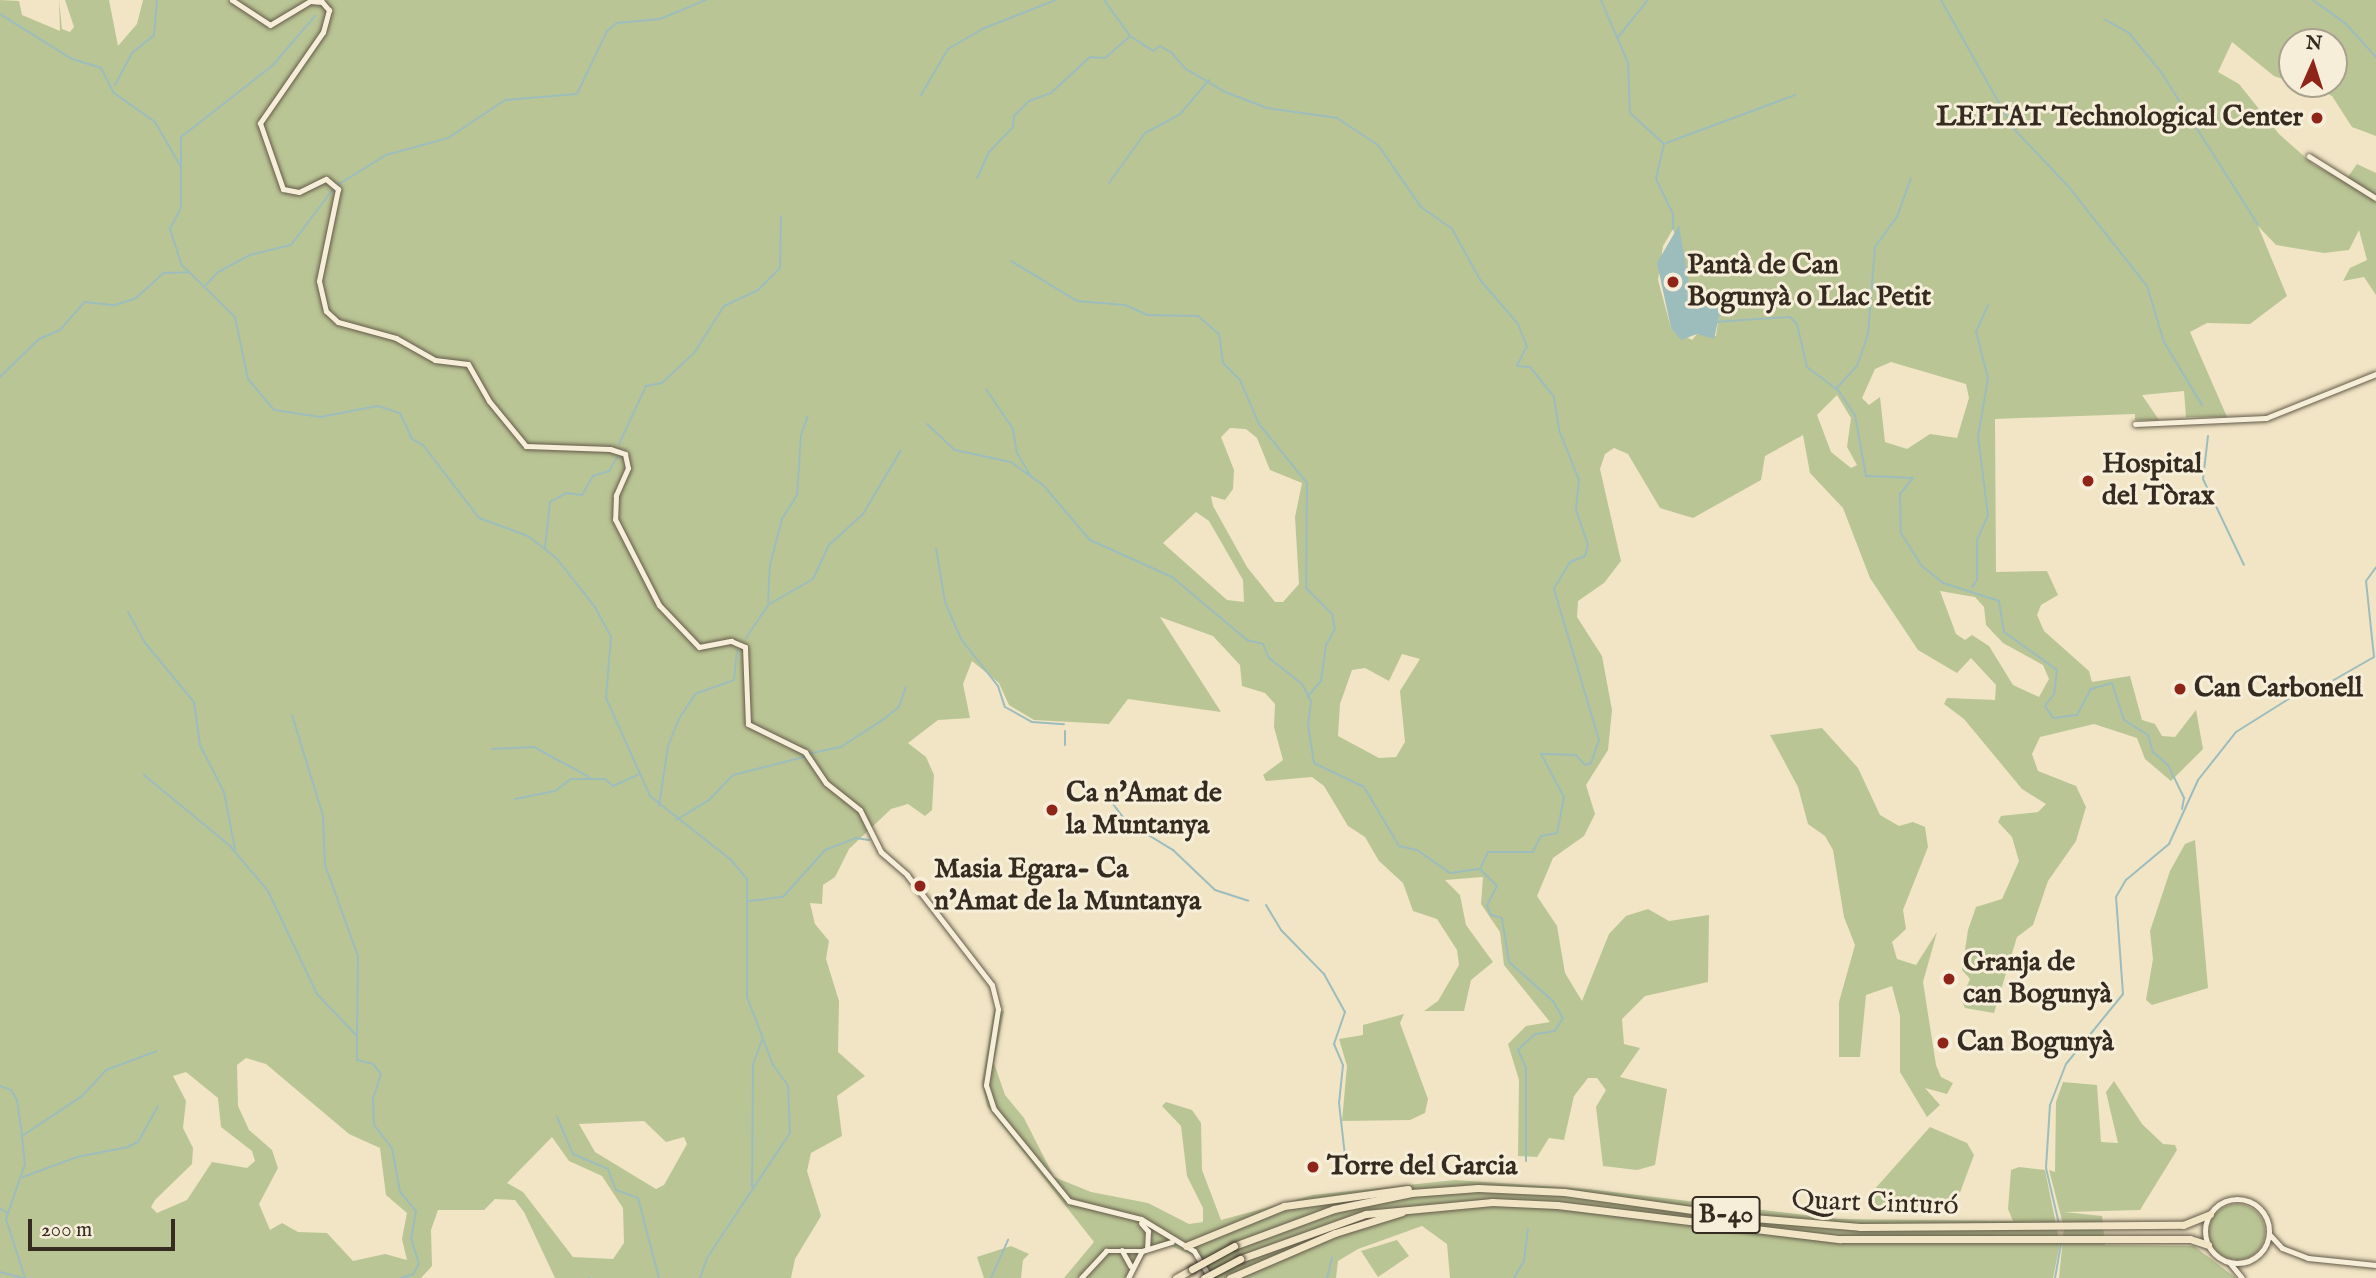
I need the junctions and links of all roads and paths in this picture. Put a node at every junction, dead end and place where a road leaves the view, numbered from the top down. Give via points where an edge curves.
1 (232, 0) edge
2 (2309, 156) dead end
3 (2376, 198) edge
4 (2376, 374) edge
5 (2135, 424) dead end
6 (1411, 1191) junction
7 (1413, 1208) junction
8 (2210, 1214) junction
9 (1132, 1217) junction
10 (2269, 1234) junction
11 (1175, 1242) junction
12 (2208, 1245) junction
13 (1186, 1246) junction
14 (1122, 1250) junction
15 (1145, 1250) junction
16 (2229, 1262) junction
17 (2376, 1265) edge
18 (1131, 1266) junction
19 (1081, 1278) edge
20 (1128, 1278) edge
21 (1176, 1278) edge
22 (1204, 1278) edge
23 (1209, 1278) edge
24 (1230, 1278) edge
25 (2242, 1278) edge

1 - 9 street via 270,25 310,1 322,2 329,10 323,32 260,123 283,188 299,192 326,179 338,189 319,281 326,311 338,322 396,338 435,360 468,364 489,401 526,446 610,449 625,454 628,468 616,495 615,519 659,605 699,647 731,641 745,647 748,724 805,752 826,783 860,810 881,852 907,875 992,985 998,1009 986,1085 992,1106 1069,1201
2 - 3 street
4 - 5 street via 2266,418
6 - 8 highway, Quart Cinturó / B-40 via 1555,1191 1808,1224 2183,1225
6 - 13 highway via 1284,1206
6 - 21 highway, Quart Cinturó / B-40, bridge via 1313,1215 1234,1246
7 - 12 highway, Quart Cinturó / B-40 via 1472,1202 1557,1205 1821,1238 2190,1239
7 - 22 highway, Quart Cinturó / B-40, bridge via 1325,1225
7 - 24 highway via 1357,1224
8 - 10 street via 2226,1201 2247,1201 2264,1213
8 - 12 street via 2205,1229
9 - 11 street
9 - 15 street via 1149,1231
10 - 16 street via 2256,1257
10 - 17 street via 2283,1248 2308,1258
11 - 13 street
11 - 15 street
12 - 16 street
13 - 23 street via 1203,1261
14 - 15 street
14 - 18 street
14 - 19 street via 1105,1252
15 - 18 street
16 - 25 street
18 - 20 street

